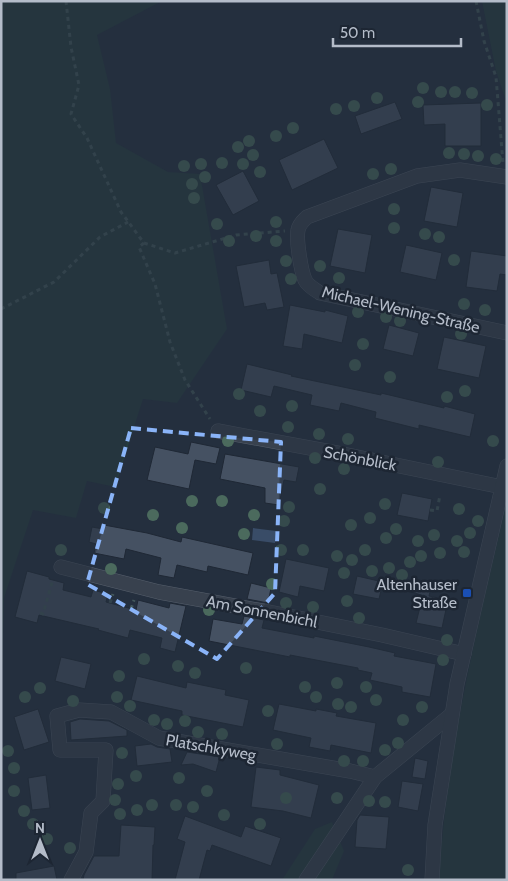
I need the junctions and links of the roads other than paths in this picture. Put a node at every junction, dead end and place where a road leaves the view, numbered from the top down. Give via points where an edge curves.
1 (505, 177) edge
2 (507, 333) edge
3 (218, 430) road end
4 (507, 466) edge
5 (502, 487) junction
6 (60, 567) road end
7 (464, 654) junction
8 (452, 714) junction
9 (375, 777) junction
10 (71, 880) edge
11 (306, 880) edge
12 (432, 880) edge

1 - 2 street, Michael-Wening-Straße via 460,170 417,176 307,217 298,230 305,280 320,292
3 - 5 street, Schönblick
4 - 5 street
5 - 7 street
6 - 7 street, Am Sonnenbichl via 138,587
7 - 8 street
8 - 9 street
8 - 12 street via 435,825
9 - 10 street, Platschkyweg via 159,738 111,712 79,710 57,716 60,750 106,750 103,801 91,813 86,852
9 - 11 street

